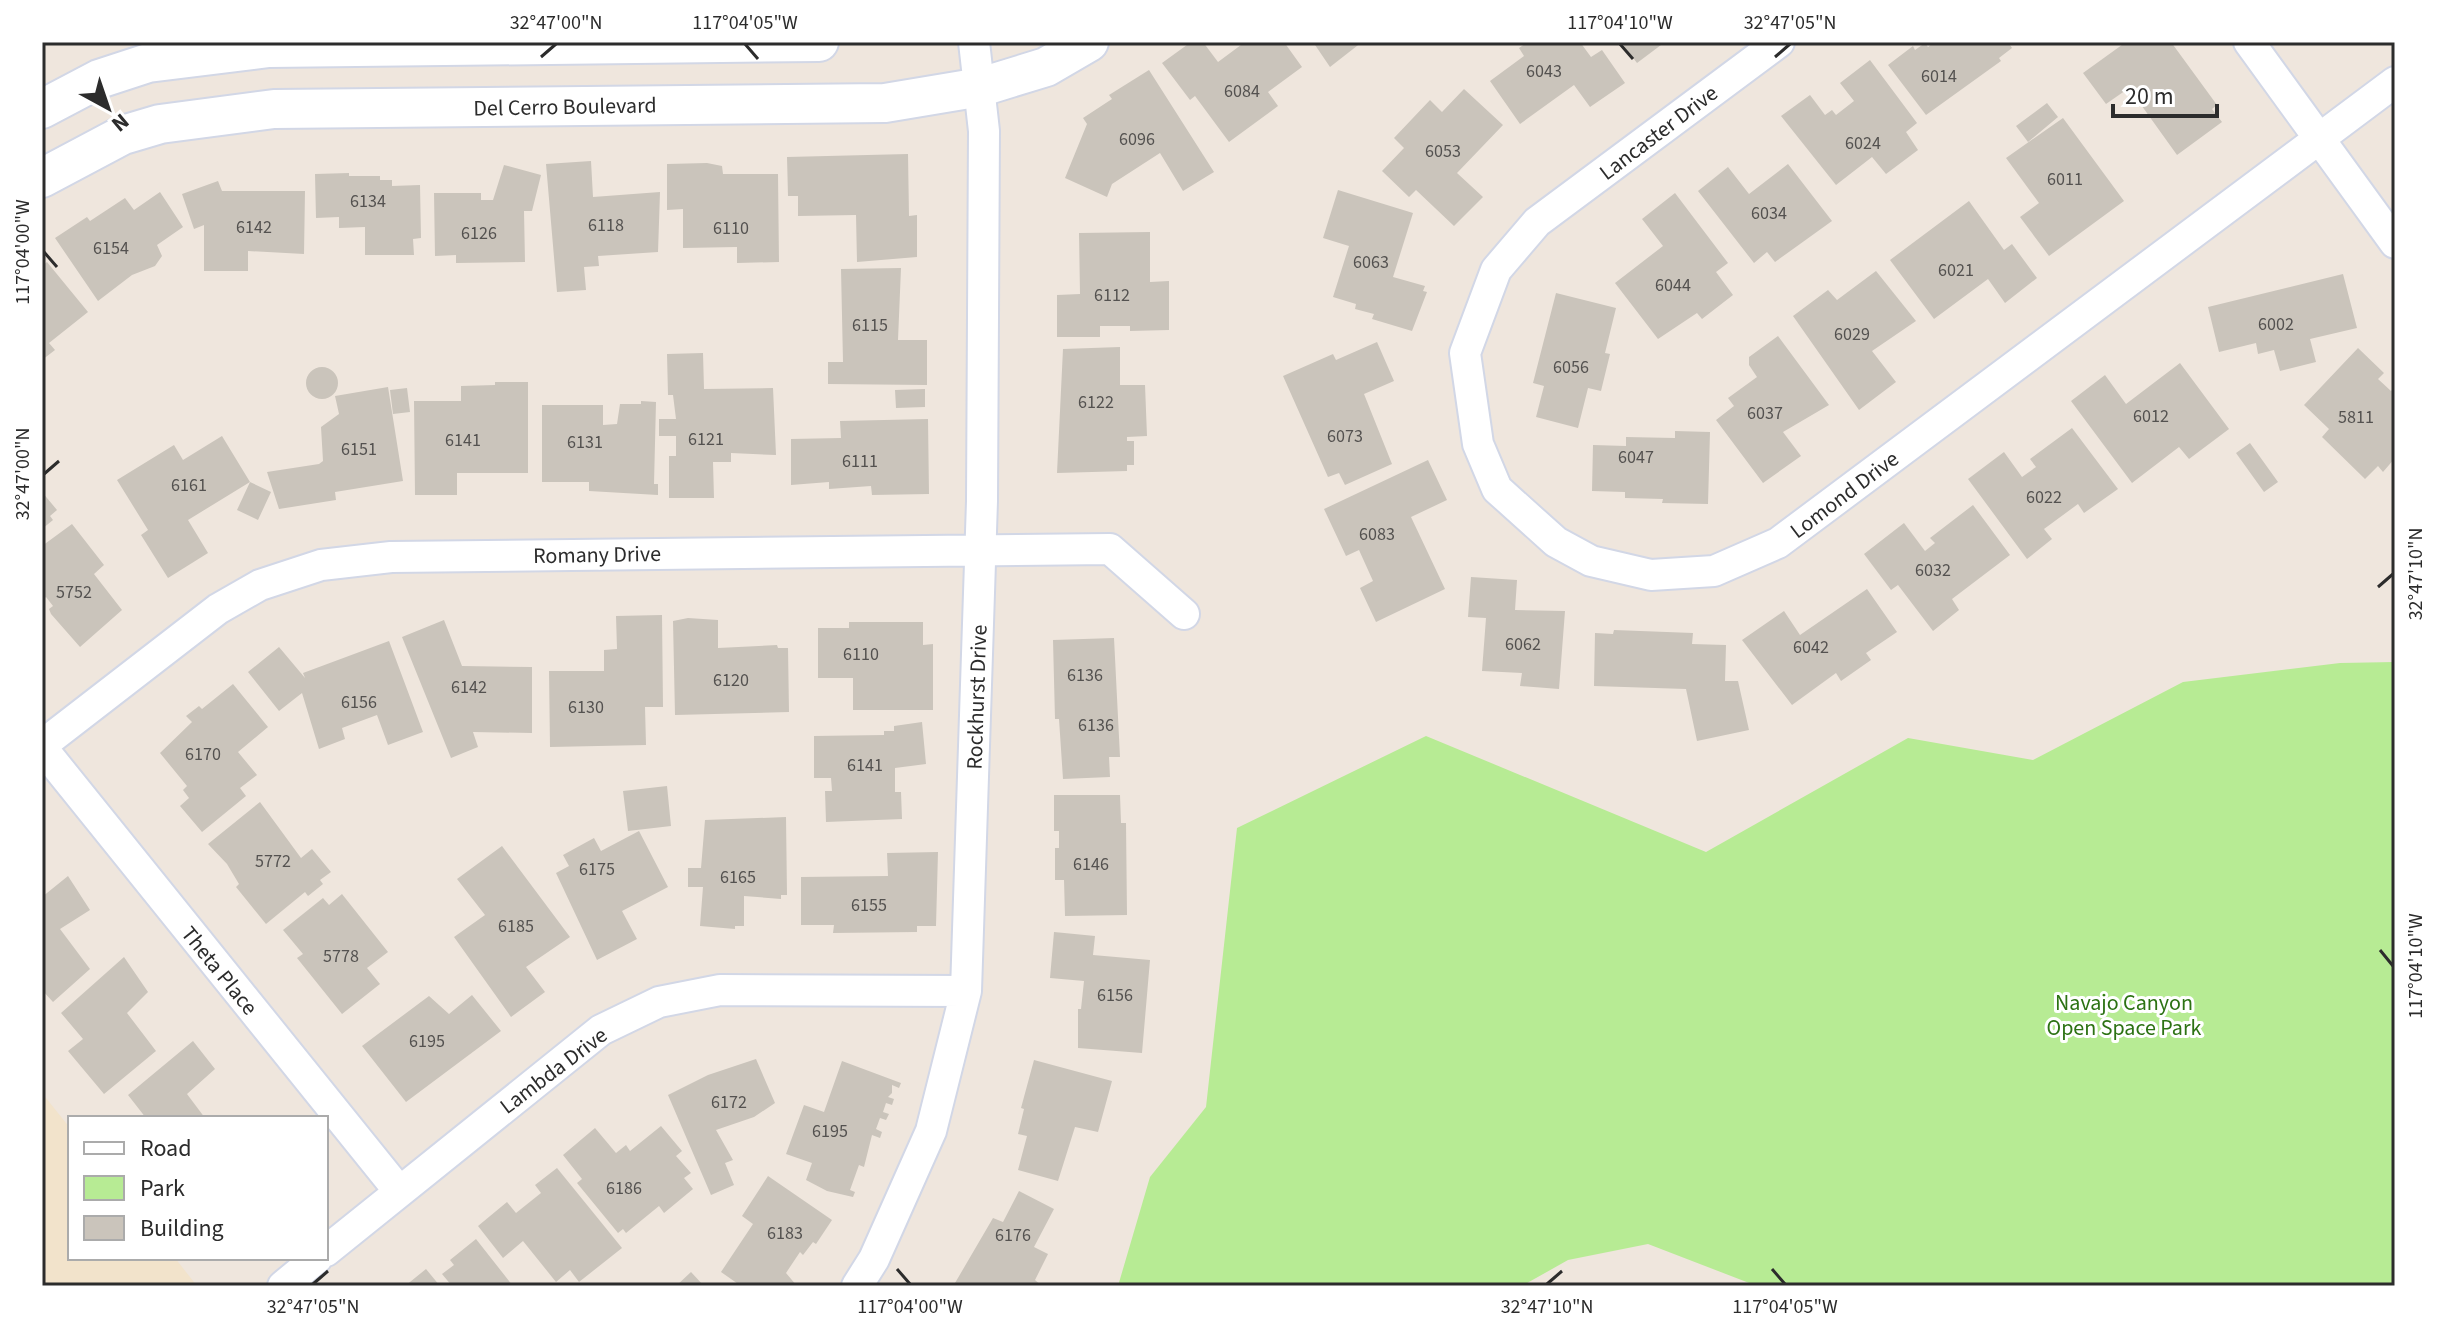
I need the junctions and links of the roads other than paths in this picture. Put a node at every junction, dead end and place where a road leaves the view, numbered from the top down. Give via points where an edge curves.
1 (819, 42) edge
2 (974, 42) edge
3 (1089, 42) edge
4 (1779, 42) edge
5 (2249, 42) edge
6 (2395, 82) edge
7 (981, 87) junction
8 (42, 109) edge
9 (2319, 140) junction
10 (42, 178) edge
11 (1537, 222) joint
12 (2395, 243) edge
13 (981, 549) junction
14 (1184, 614) dead end
15 (42, 747) edge
16 (966, 991) junction
17 (399, 1191) junction
18 (328, 1249) edge
19 (315, 1260) edge
20 (283, 1286) edge
21 (857, 1286) edge

1 - 8 street via 269,48 148,63 99,79
2 - 7 street, Rockhurst Drive
3 - 7 street, Del Cerro Boulevard via 1046,67
4 - 11 street, Lancaster Drive
5 - 9 street
6 - 9 street, Lomond Drive
7 - 10 street, Del Cerro Boulevard via 885,103 274,109 160,124 123,135
7 - 13 street, Rockhurst Drive
9 - 11 street, Lomond Drive via 1778,543 1714,571 1651,575 1591,561 1556,542 1497,489 1478,444 1465,353 1496,270
9 - 12 street
13 - 14 street, Romany Drive via 1110,549
13 - 15 street, Romany Drive via 391,557 321,565 260,585 218,609
13 - 16 street, Rockhurst Drive
15 - 17 street, Theta Place
16 - 17 street, Lambda Drive via 720,990 659,1002 601,1030
16 - 21 street, Rockhurst Drive via 931,1131
17 - 18 street, Lambda Drive
19 - 20 street

